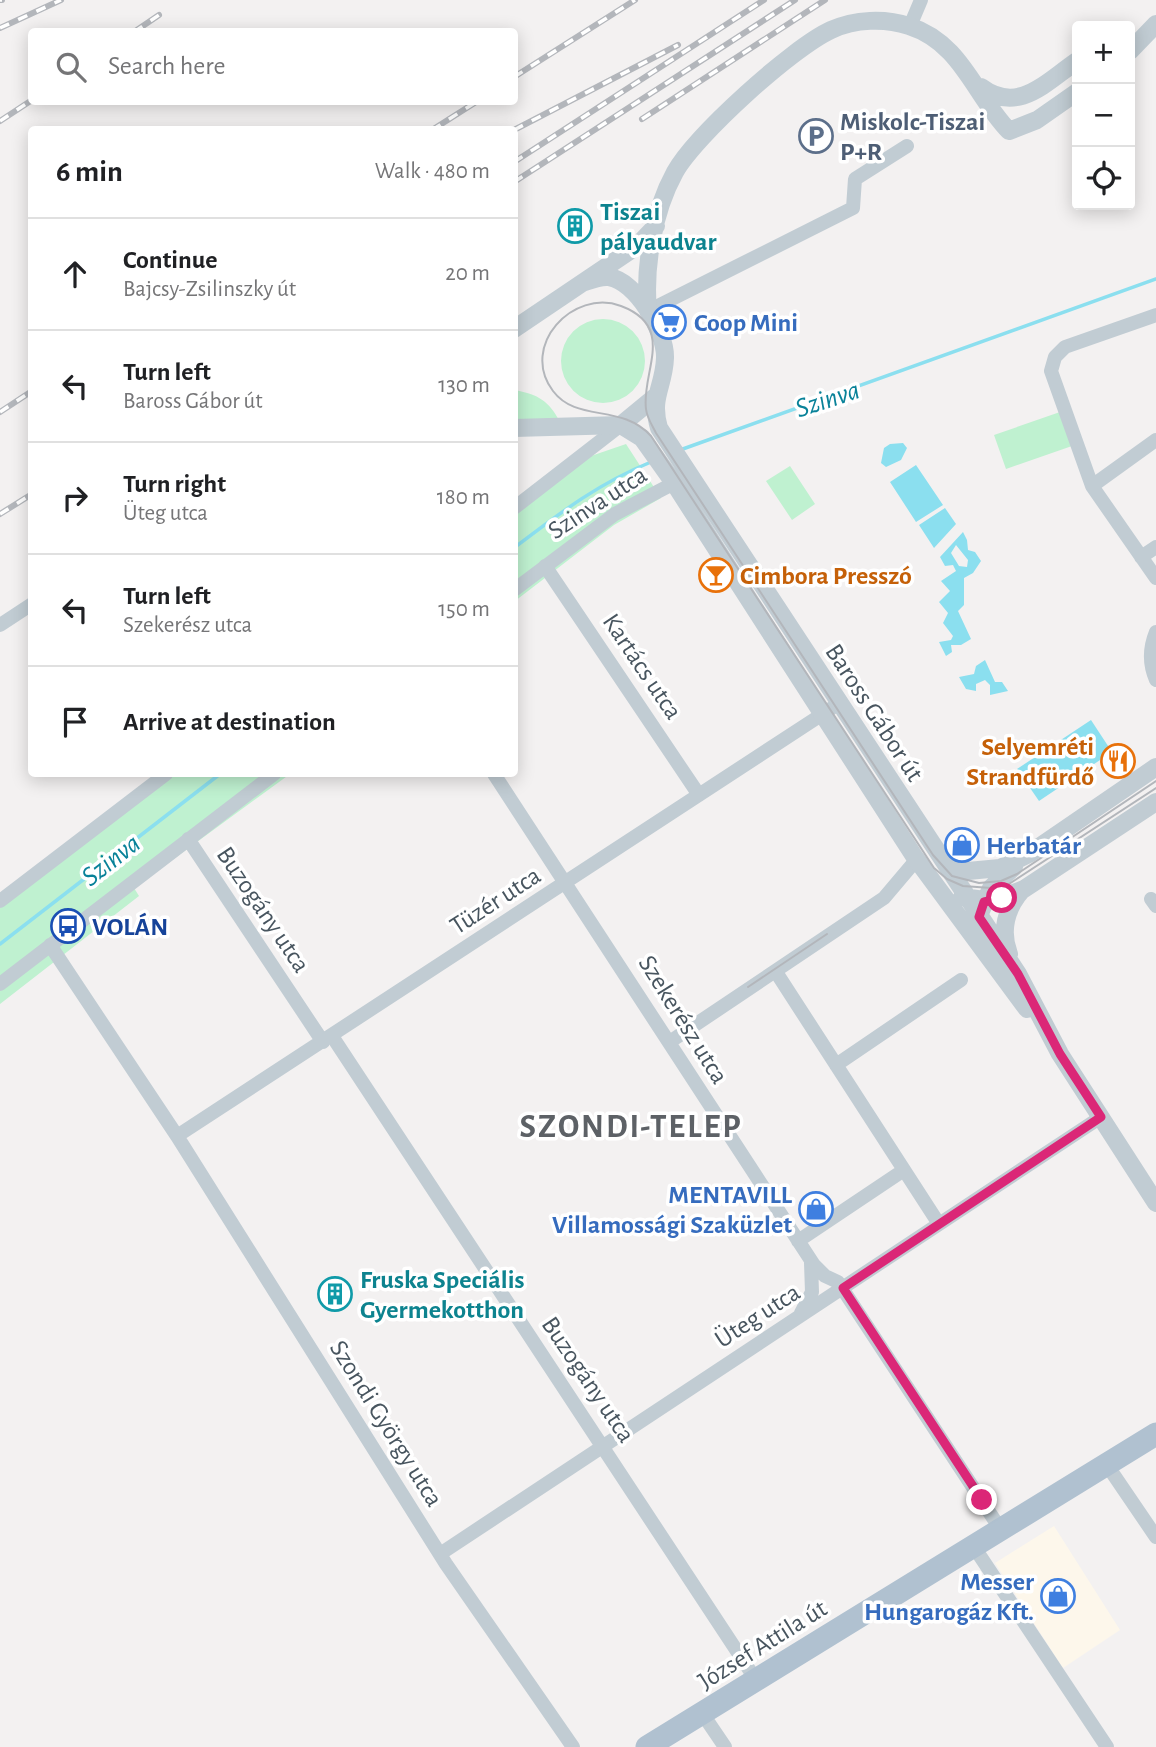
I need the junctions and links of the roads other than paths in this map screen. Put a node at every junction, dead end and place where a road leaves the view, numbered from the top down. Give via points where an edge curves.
1 (921, 0) edge
2 (1156, 24) edge
3 (910, 26) junction
4 (1135, 33) edge
5 (1135, 46) edge
6 (1072, 64) edge
7 (978, 85) junction
8 (1072, 96) edge
9 (907, 146) dead end
10 (656, 226) junction
11 (582, 283) junction
12 (649, 312) junction
13 (1156, 314) edge
14 (518, 325) edge
15 (654, 397) junction
16 (621, 425) junction
17 (518, 428) edge
18 (1156, 440) edge
19 (681, 479) junction
20 (1092, 486) junction
21 (518, 505) edge
22 (1156, 547) edge
23 (1141, 557) junction
24 (545, 566) junction
25 (1156, 578) edge
26 (518, 587) edge
27 (28, 607) edge
28 (0, 625) edge
29 (1156, 632) edge
30 (1156, 680) edge
31 (830, 708) junction
32 (1156, 767) edge
33 (162, 777) edge
34 (270, 777) edge
35 (496, 777) edge
36 (699, 795) junction
37 (1156, 802) edge
38 (188, 839) junction
39 (1029, 853) junction
40 (937, 854) junction
41 (916, 859) junction
42 (929, 877) junction
43 (566, 882) junction
44 (1024, 889) junction
45 (0, 901) edge
46 (977, 906) junction
47 (50, 945) junction
48 (984, 951) junction
49 (1016, 971) junction
50 (776, 972) junction
51 (961, 980) dead end
52 (0, 984) edge
53 (328, 1039) junction
54 (671, 1041) junction
55 (1060, 1054) junction
56 (836, 1065) junction
57 (1101, 1117) junction
58 (177, 1136) junction
59 (904, 1170) junction
60 (1156, 1203) edge
61 (939, 1224) junction
62 (802, 1246) junction
63 (843, 1288) junction
64 (792, 1321) junction
65 (1156, 1434) edge
66 (604, 1446) junction
67 (1107, 1465) junction
68 (1001, 1530) junction
69 (1156, 1537) edge
70 (974, 1547) junction
71 (440, 1554) junction
72 (756, 1680) junction
73 (702, 1713) junction
74 (573, 1747) edge
75 (647, 1747) edge
76 (725, 1747) edge
77 (1107, 1747) edge

1 - 3 street
2 - 4 street
2 - 5 street
3 - 7 street via 945,45
3 - 10 street via 855,23 834,29 793,54 686,156 671,182
6 - 7 street via 1018,98 996,97
7 - 8 street via 1009,131 1037,120
9 - 12 street via 855,179 853,208
10 - 11 street via 637,246
10 - 12 street via 646,275
11 - 12 street via 597,278 618,280
11 - 14 street
12 - 15 street via 665,358
13 - 20 street via 1065,346 1055,357 1051,371
15 - 16 street
15 - 19 street, Baross Gábor út via 659,428
16 - 17 street
16 - 19 street, Baross Gábor út via 642,438
16 - 21 street, Szinva utca
18 - 20 street
19 - 24 street, Szinva utca via 615,514
19 - 31 street, Baross Gábor út
20 - 23 street
22 - 23 street
23 - 25 street
24 - 26 street, Szinva utca
24 - 36 street, Kartács utca
27 - 28 street
29 - 30 street via 1150,649
31 - 36 street, Tüzér utca
31 - 40 street, Baross Gábor út
31 - 41 street, Baross Gábor út
32 - 39 street
33 - 45 street
34 - 38 street
35 - 43 street, Szekerész utca
36 - 43 street, Tüzér utca
37 - 44 street
38 - 47 street
38 - 53 street, Buzogány utca
39 - 40 street via 1000,868 976,872 956,868
39 - 46 street
40 - 46 street, Baross Gábor út
41 - 42 street, Baross Gábor út
41 - 50 street via 884,898
42 - 46 street
42 - 48 street, Baross Gábor út
43 - 53 street, Tüzér utca
43 - 54 street, Szekerész utca
44 - 46 street
44 - 49 street via 1010,905 1005,926
46 - 48 street
46 - 49 street, Baross Gábor út
47 - 52 street
47 - 58 street, Szondi György utca
48 - 55 street, Baross Gábor út
49 - 55 street, Baross Gábor út
50 - 54 street
50 - 56 street
51 - 56 street
53 - 58 street, Tüzér utca
53 - 66 street, Buzogány utca
54 - 62 street, Szekerész utca
55 - 57 street, Baross Gábor út
56 - 59 street
57 - 60 street, Baross Gábor út
57 - 61 street, Üteg utca
58 - 71 street, Szondi György utca
59 - 61 street
59 - 62 street
61 - 63 street, Üteg utca
62 - 63 street, Szekerész utca via 821,1273
62 - 64 street, Szekerész utca via 813,1275 812,1292 807,1306
63 - 64 street, Üteg utca
63 - 68 street, Szekerész utca
64 - 66 street, Üteg utca
65 - 67 main road, József Attila út
66 - 71 street, Üteg utca
66 - 72 street, Buzogány utca
67 - 68 main road, József Attila út
67 - 69 street
68 - 70 main road, József Attila út
70 - 72 main road, József Attila út
70 - 77 street
71 - 74 street, Szondi György utca
72 - 73 main road, József Attila út
73 - 75 main road, József Attila út
73 - 76 street

